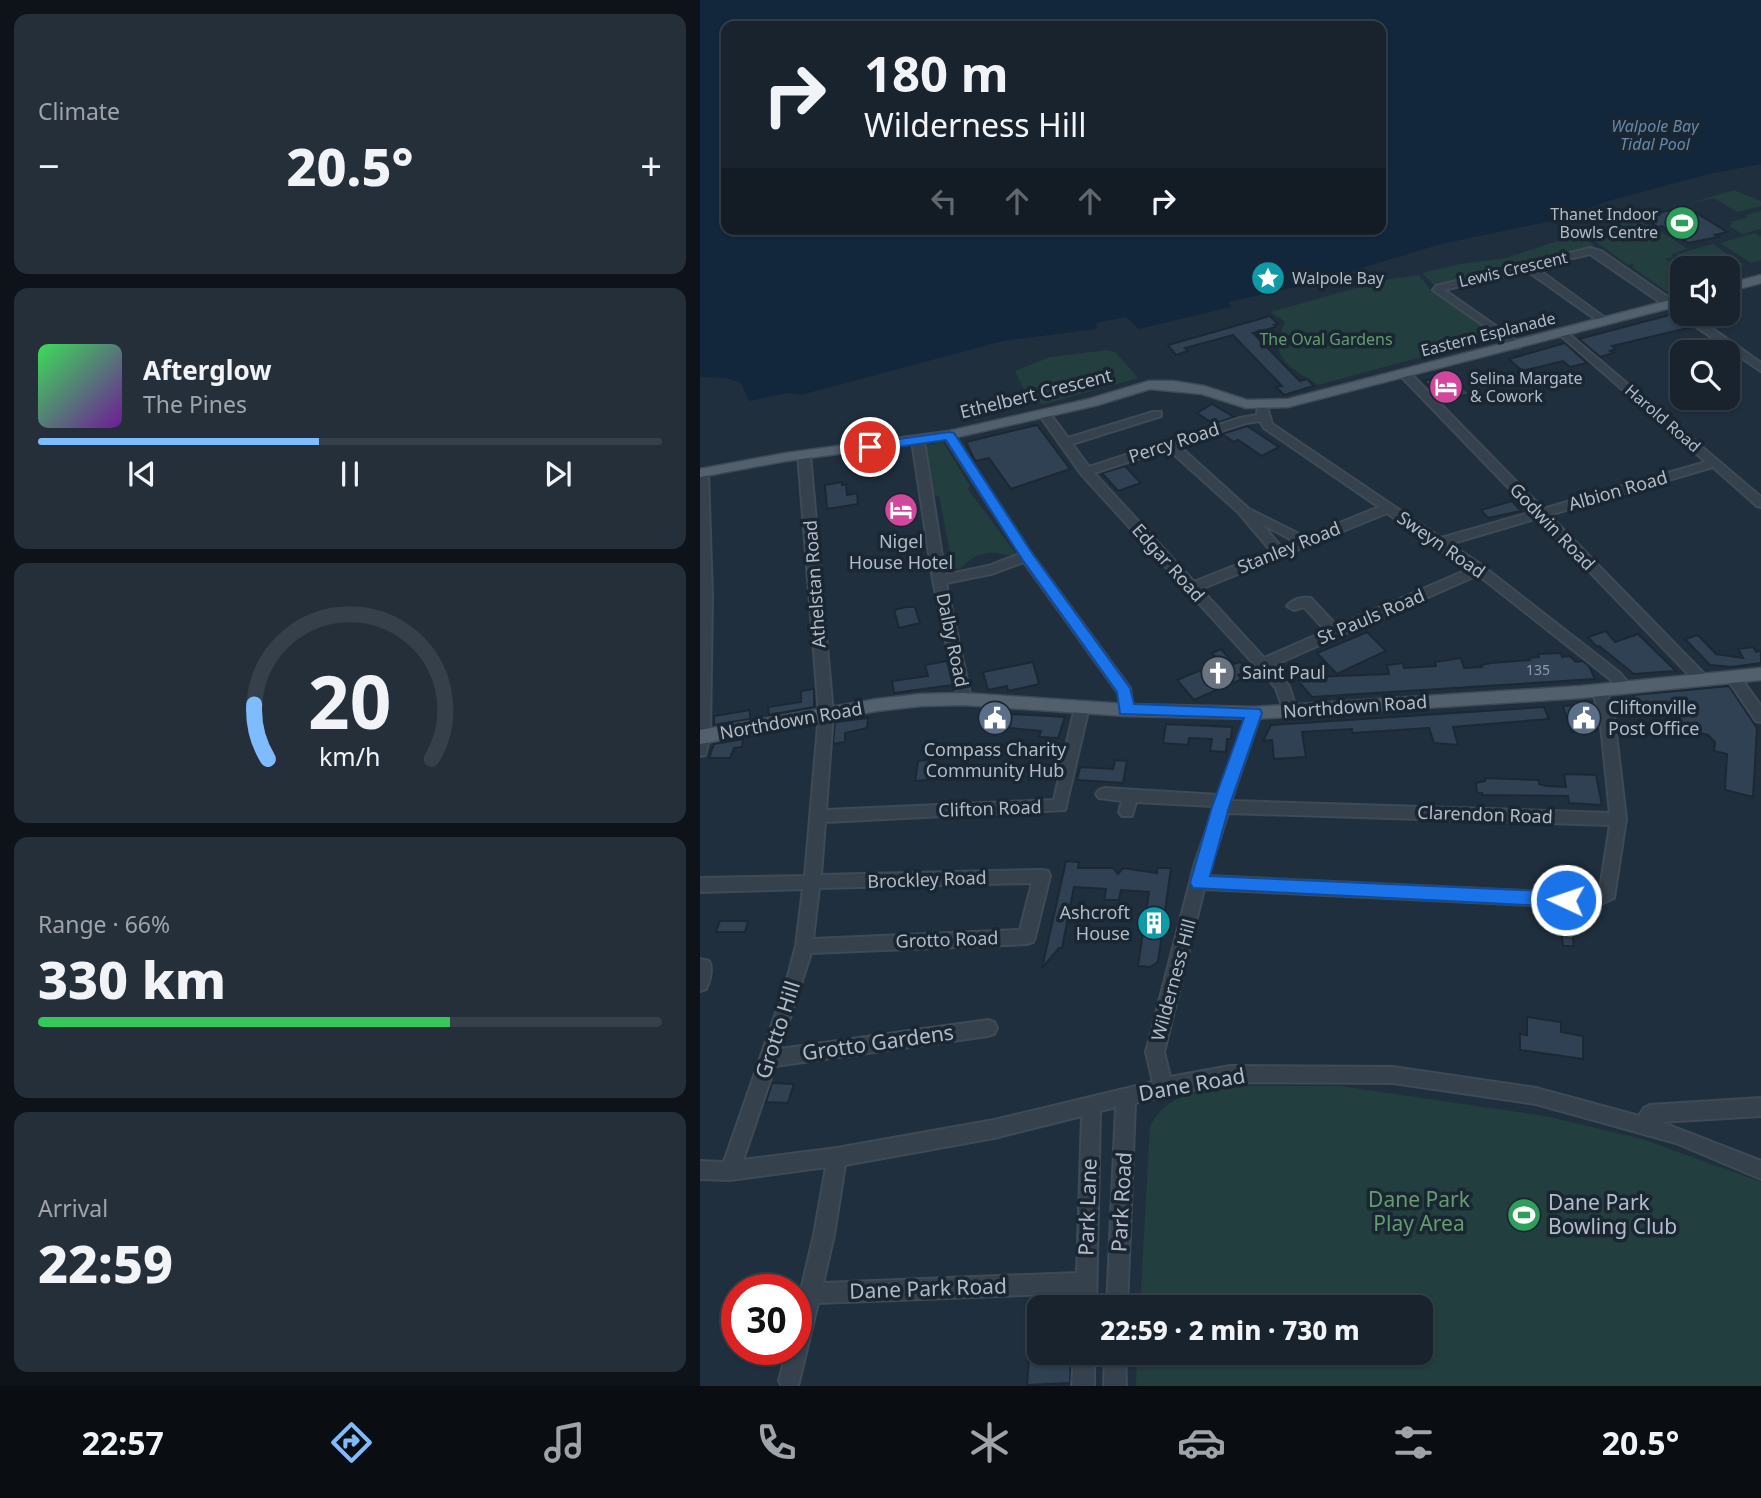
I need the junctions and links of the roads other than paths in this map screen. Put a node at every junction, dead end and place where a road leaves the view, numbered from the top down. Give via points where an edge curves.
1 (1527, 266) junction
2 (1761, 279) edge
3 (1740, 285) edge
4 (1670, 302) edge
5 (1670, 310) edge
6 (1604, 322) junction
7 (1704, 326) edge
8 (1564, 332) junction
9 (1516, 345) junction
10 (1761, 368) edge
11 (1404, 373) junction
12 (1173, 385) joint
13 (1263, 411) junction
14 (1044, 413) junction
15 (1157, 414) dead end
16 (949, 435) junction
17 (918, 441) junction
18 (1064, 443) junction
19 (1170, 444) junction
20 (804, 454) junction
21 (1715, 463) junction
22 (1086, 472) junction
23 (701, 473) edge
24 (1761, 503) edge
25 (1387, 508) junction
26 (1242, 509) junction
27 (1539, 514) junction
28 (1305, 542) junction
29 (1440, 543) junction
30 (1279, 552) junction
31 (1027, 556) junction
32 (702, 568) edge
33 (1479, 570) junction
34 (939, 580) junction
35 (1191, 588) junction
36 (1294, 606) dead end
37 (1336, 633) junction
38 (1263, 664) junction
39 (1761, 674) edge
40 (1733, 677) junction
41 (1702, 680) junction
42 (1624, 687) junction
43 (1599, 690) junction
44 (964, 699) junction
45 (1082, 707) junction
46 (1126, 710) junction
47 (1290, 711) junction
48 (1254, 713) junction
49 (826, 714) junction
50 (1761, 717) edge
51 (701, 741) edge
52 (1104, 794) dead end
53 (1130, 796) junction
54 (1222, 804) junction
55 (1127, 812) dead end
56 (818, 816) junction
57 (1618, 819) junction
58 (1042, 876) joint
59 (1199, 883) junction
60 (811, 884) junction
61 (700, 886) edge
62 (804, 946) junction
63 (700, 966) edge
64 (700, 984) edge
65 (988, 1028) dead end
66 (769, 1059) junction
67 (1163, 1088) junction
68 (1126, 1098) junction
69 (1091, 1107) junction
70 (1761, 1107) edge
71 (1644, 1125) junction
72 (837, 1157) junction
73 (700, 1170) edge
74 (1761, 1170) edge
75 (730, 1171) junction
76 (1086, 1283) junction
77 (812, 1288) edge
78 (812, 1293) edge
79 (1086, 1295) edge
80 (1118, 1295) edge
81 (794, 1365) edge
82 (1084, 1365) edge
83 (1115, 1365) edge
84 (790, 1381) dead end
85 (1083, 1386) edge
86 (1115, 1386) edge

1 - 4 street, Lewis Crescent via 1598,253
1 - 6 street
1 - 9 street, Lewis Crescent via 1438,290
2 - 3 main road
5 - 6 main road, Eastern Esplanade
6 - 8 main road, Eastern Esplanade
7 - 10 street
8 - 9 main road, Eastern Esplanade
8 - 21 street, Harold Road
9 - 11 main road, Eastern Esplanade
11 - 13 main road, Eastern Esplanade
11 - 27 street, Godwin Road
12 - 13 main road, Eastern Esplanade via 1210,391
12 - 14 main road, Ethelbert Crescent via 1149,385
13 - 19 street, Percy Road
13 - 25 street, Sweyn Road via 1268,426
14 - 16 main road, Ethelbert Crescent
14 - 18 street, Edgar Road
15 - 18 street
16 - 17 main road, Ethelbert Crescent
16 - 31 street
17 - 20 main road, Ethelbert Crescent
17 - 34 street, Dalby Road
18 - 22 street, Edgar Road
19 - 22 street, Percy Road
19 - 26 street
20 - 23 main road, Ethelbert Crescent
20 - 49 street, Athelstan Road
21 - 24 street, Harold Road
21 - 27 street, Albion Road
22 - 35 street, Edgar Road
23 - 32 street
25 - 28 street, Stanley Road
25 - 29 street, Sweyn Road
26 - 28 street
26 - 30 street
27 - 29 street, Albion Road
27 - 41 street, Godwin Road
28 - 30 street, Stanley Road
29 - 33 street, Sweyn Road
30 - 35 street, Stanley Road
31 - 34 street via 991,570
31 - 46 street via 1125,692
32 - 51 street
33 - 37 street, St Pauls Road
33 - 42 street, Sweyn Road
34 - 44 street, Dalby Road
35 - 38 street, Edgar Road
36 - 37 street via 1306,601
37 - 38 street, St Pauls Road
38 - 47 street, Edgar Road via 1282,686
39 - 40 main road, Northdown Road
40 - 41 main road, Northdown Road
40 - 50 street
41 - 42 main road, Northdown Road
42 - 43 main road, Northdown Road
43 - 47 main road, Northdown Road
43 - 57 street via 1607,716
44 - 45 main road, Northdown Road
44 - 49 main road, Northdown Road via 899,702
45 - 46 main road, Northdown Road
45 - 56 street, Clifton Road via 1060,806
46 - 48 main road, Northdown Road
47 - 48 main road, Northdown Road
48 - 54 street, Wilderness Hill
49 - 51 main road, Northdown Road
49 - 56 street, Athelstan Road
52 - 53 street, Clarendon Road
53 - 54 street, Clarendon Road
53 - 55 street
54 - 57 street, Clarendon Road
54 - 59 street, Wilderness Hill
56 - 60 street, Grotto Hill
57 - 59 street via 1608,893 1593,901
58 - 60 street, Brockley Road
58 - 62 street, Grotto Road via 1027,937
59 - 67 street, Wilderness Hill via 1155,1052
60 - 61 street, Brockley Road
60 - 62 street, Grotto Hill
62 - 66 street, Grotto Hill
63 - 64 street via 704,966
65 - 66 street, Grotto Gardens
66 - 75 street, Grotto Hill
67 - 68 street, Dane Road
67 - 71 street, Dane Road via 1230,1074 1393,1075 1536,1096
68 - 69 street, Dane Road
68 - 80 street, Park Road
69 - 72 street, Dane Road
69 - 76 street, Park Lane
70 - 71 street via 1650,1114
71 - 74 street, Dane Road
72 - 75 street, Dane Road
72 - 77 street
73 - 75 street, Dane Road
76 - 78 street, Dane Park Road
76 - 79 street, Park Lane
81 - 84 street
82 - 85 street
83 - 86 street

